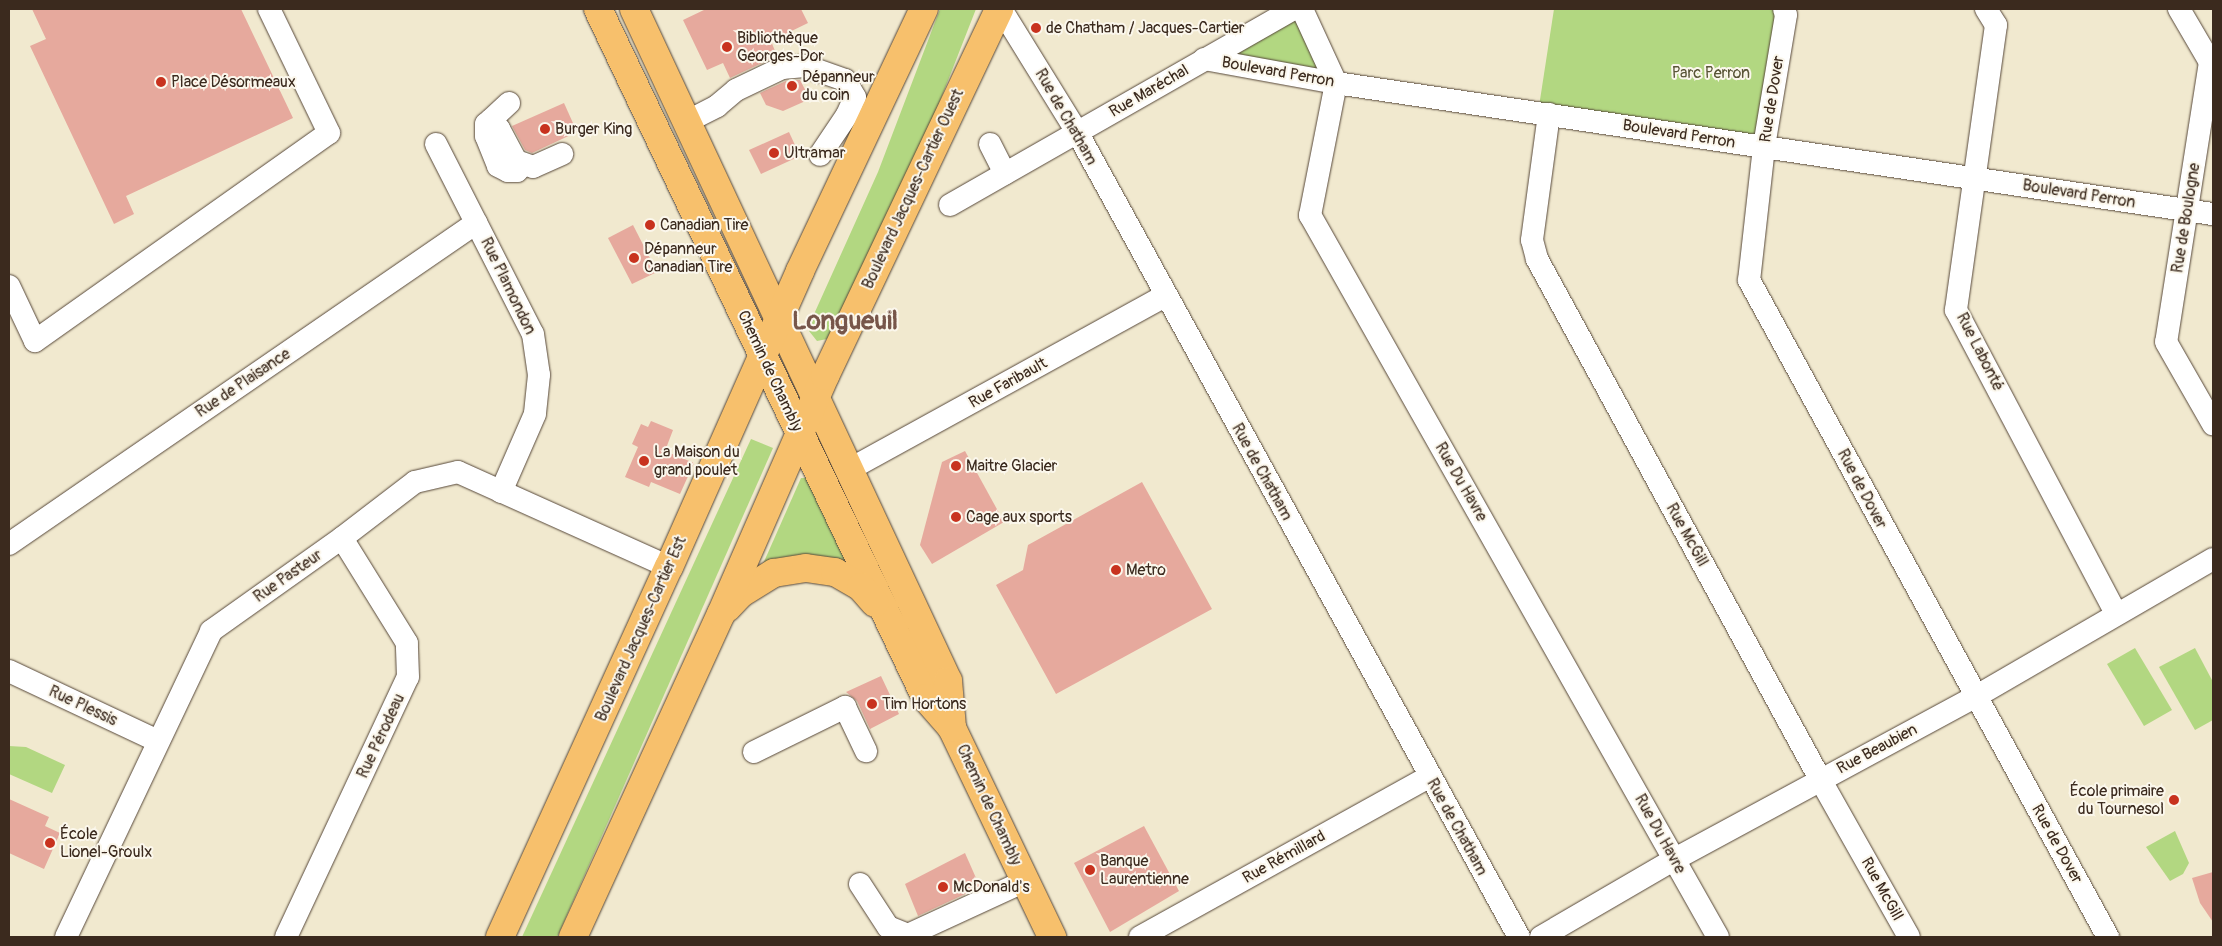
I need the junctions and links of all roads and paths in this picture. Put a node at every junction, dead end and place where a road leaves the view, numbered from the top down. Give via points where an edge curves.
1 (269, 9) edge
2 (598, 9) edge
3 (634, 9) edge
4 (924, 9) edge
5 (1000, 9) edge
6 (1293, 9) edge
7 (1302, 9) edge
8 (1784, 9) edge
9 (1986, 9) edge
10 (2180, 9) edge
11 (1204, 59) junction
12 (1336, 83) junction
13 (510, 103) dead end
14 (1549, 114) junction
15 (686, 122) junction
16 (1076, 132) junction
17 (436, 144) dead end
18 (990, 144) dead end
19 (1764, 147) junction
20 (562, 154) dead end
21 (820, 155) dead end
22 (1006, 173) junction
23 (1975, 178) junction
24 (950, 205) dead end
25 (2187, 210) junction
26 (2213, 214) edge
27 (476, 223) junction
28 (800, 271) junction
29 (760, 277) junction
30 (9, 286) edge
31 (1165, 296) junction
32 (779, 319) junction
33 (762, 355) junction
34 (816, 397) junction
35 (2213, 424) edge
36 (800, 435) junction
37 (850, 469) junction
38 (501, 492) junction
39 (342, 538) junction
40 (9, 544) edge
41 (2213, 558) edge
42 (669, 567) junction
43 (2116, 613) junction
44 (721, 614) junction
45 (886, 615) junction
46 (9, 671) edge
47 (1975, 696) junction
48 (952, 728) junction
49 (158, 741) junction
50 (866, 751) dead end
51 (754, 752) dead end
52 (1429, 777) junction
53 (1820, 780) junction
54 (1675, 859) junction
55 (1025, 881) junction
56 (860, 884) dead end
57 (66, 937) edge
58 (286, 937) edge
59 (500, 937) edge
60 (573, 937) edge
61 (1052, 937) edge
62 (1140, 937) edge
63 (1519, 937) edge
64 (1540, 937) edge
65 (1718, 937) edge
66 (1909, 937) edge
67 (2108, 937) edge

1 - 30 street via 330,133 35,340
2 - 33 main road, Chemin de Chambly
3 - 15 main road, Chemin de Chambly
4 - 28 main road
5 - 16 street, Rue de Chatham
5 - 34 main road, Boulevard Jacques-Cartier Ouest
6 - 11 street, Rue Maréchal
7 - 12 street
8 - 19 street, Rue de Dover via 1786,15
9 - 23 street, Rue Labonté via 1996,25
10 - 25 street, Rue de Boulogne via 2210,62
11 - 12 street, Boulevard Perron
11 - 16 street, Rue Maréchal
12 - 14 street, Boulevard Perron
12 - 54 street, Rue Du Havre via 1310,215
13 - 20 street via 491,120 516,161 533,167
14 - 19 street, Boulevard Perron
14 - 53 street, Rue McGill via 1532,240 1537,259
15 - 21 street via 717,106 736,90 782,68 805,66 845,80 855,97
15 - 29 main road, Chemin de Chambly
16 - 22 street, Rue Maréchal
16 - 31 street, Rue de Chatham
17 - 27 street, Rue Plamondon
18 - 22 street
19 - 23 street, Boulevard Perron
19 - 47 street, Rue de Dover via 1749,280
22 - 24 street, Rue Maréchal
23 - 25 street, Boulevard Perron
23 - 43 street, Rue Labonté via 1956,310
25 - 26 street, Boulevard Perron
25 - 35 street, Rue de Boulogne via 2166,342
27 - 38 street, Rue Plamondon via 533,334 539,375 535,414
27 - 40 street, Rue de Plaisance
28 - 29 main road via 777,282
28 - 32 main road
29 - 32 main road, Chemin de Chambly
31 - 37 street, Rue Faribault
31 - 52 street, Rue de Chatham
32 - 33 main road, Boulevard Jacques-Cartier Est
32 - 34 main road, Chemin de Chambly
33 - 36 main road, Chemin de Chambly
33 - 42 main road, Boulevard Jacques-Cartier Est
34 - 36 main road
34 - 37 main road, Chemin de Chambly
36 - 44 main road
36 - 45 main road, Chemin de Chambly
37 - 48 main road, Chemin de Chambly via 948,681
38 - 39 street, Rue Pasteur via 458,472 415,482
38 - 42 street, Rue Pasteur
39 - 49 street, Rue Pasteur via 211,631
39 - 58 street, Rue Pérodeau via 407,643 408,677
41 - 43 street, Rue Beaubien
42 - 59 main road, Boulevard Jacques-Cartier Est
43 - 47 street, Rue Beaubien
44 - 45 main road via 740,594 774,573 806,568 835,572 859,586
44 - 60 main road
45 - 48 main road, Chemin de Chambly via 926,698
46 - 49 street, Rue Plessis
47 - 53 street, Rue Beaubien
47 - 67 street, Rue de Dover
48 - 55 main road, Chemin de Chambly
49 - 57 street, Rue Pasteur
50 - 51 street via 845,706
52 - 62 street, Rue Rémillard
52 - 63 street, Rue de Chatham
53 - 54 street, Rue Beaubien
53 - 66 street, Rue McGill
54 - 64 street, Rue Beaubien
54 - 65 street, Rue Du Havre
55 - 56 street via 908,935 888,927
55 - 61 main road, Chemin de Chambly

